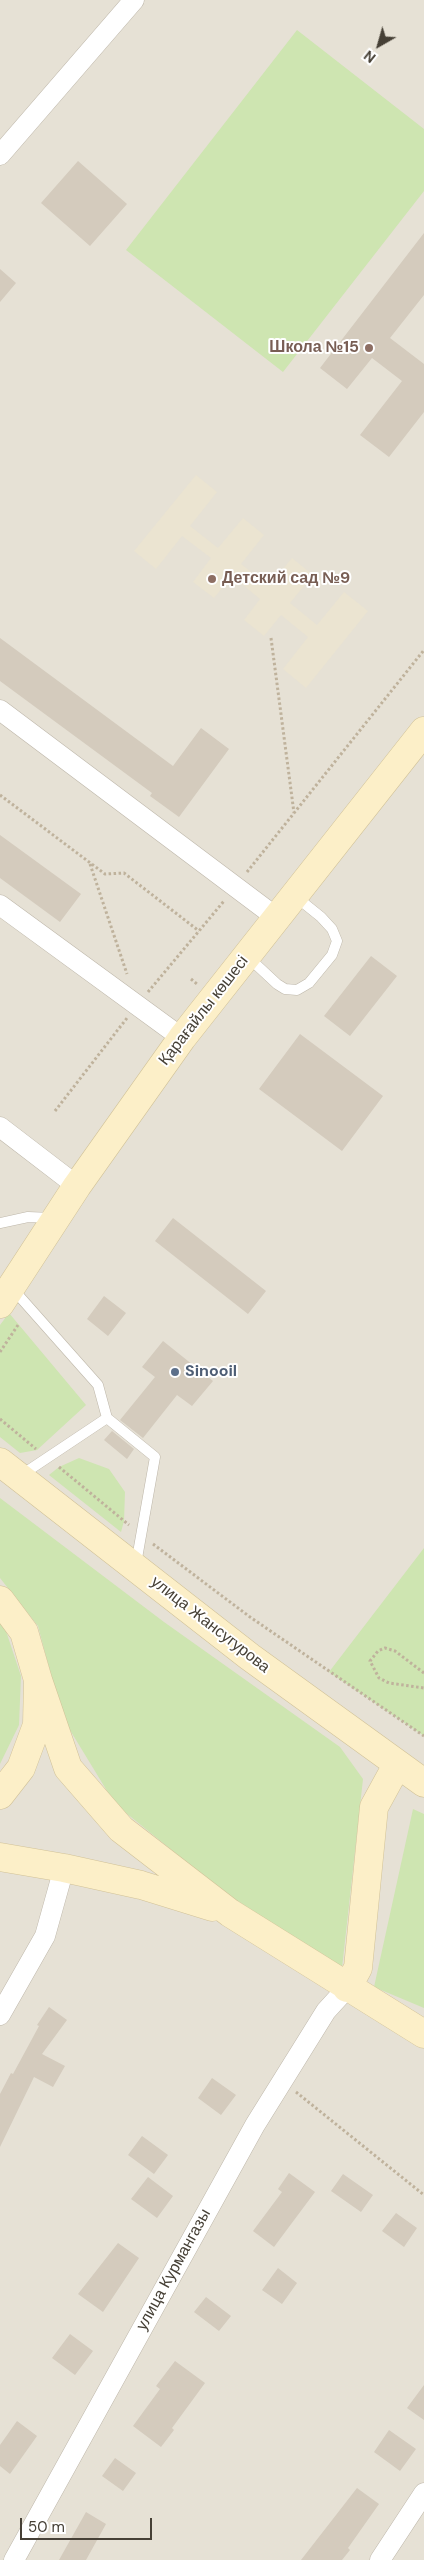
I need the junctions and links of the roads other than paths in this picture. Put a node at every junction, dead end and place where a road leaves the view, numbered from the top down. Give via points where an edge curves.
1 (134, 0) edge
2 (0, 155) edge
3 (0, 710) edge
4 (424, 731) edge
5 (294, 895) junction
6 (0, 905) edge
7 (277, 918) junction
8 (247, 956) junction
9 (182, 1038) junction
10 (0, 1127) edge
11 (77, 1186) junction
12 (56, 1218) junction
13 (0, 1223) edge
14 (6, 1295) edge
15 (106, 1418) junction
16 (9, 1469) edge
17 (135, 1568) junction
18 (0, 1600) edge
19 (38, 1680) junction
20 (397, 1765) junction
21 (424, 1783) edge
22 (0, 1795) edge
23 (0, 1857) edge
24 (64, 1868) junction
25 (230, 1913) junction
26 (347, 1988) junction
27 (0, 2015) edge
28 (424, 2034) edge
29 (424, 2493) edge
30 (14, 2560) edge
31 (380, 2560) edge

1 - 2 street
3 - 7 street
4 - 5 main road, Қарағайлы көшесі
5 - 7 main road, Қарағайлы көшесі
5 - 8 lane via 332,929 337,941 332,955 309,983 297,990 277,984
6 - 9 street
7 - 8 main road, Қарағайлы көшесі
8 - 9 main road, Қарағайлы көшесі
9 - 11 main road, Қарағайлы көшесі
10 - 11 street
11 - 12 main road, Қарағайлы көшесі
12 - 13 lane via 28,1217
12 - 14 main road, Қарағайлы көшесі
14 - 15 lane via 98,1384
15 - 16 lane via 47,1458
15 - 17 lane via 156,1457
16 - 17 main road, улица Жансугурова
17 - 20 main road, улица Жансугурова
18 - 19 main road via 24,1632
19 - 22 main road via 37,1725 21,1768
19 - 25 main road via 68,1768 120,1829
20 - 21 main road, улица Жансугурова
20 - 26 main road via 374,1808 358,1968
23 - 24 main road
24 - 25 main road via 141,1885
24 - 27 street via 45,1936
25 - 26 main road
26 - 28 main road
26 - 30 street, улица Курмангазы via 326,2012 254,2125
29 - 31 street

